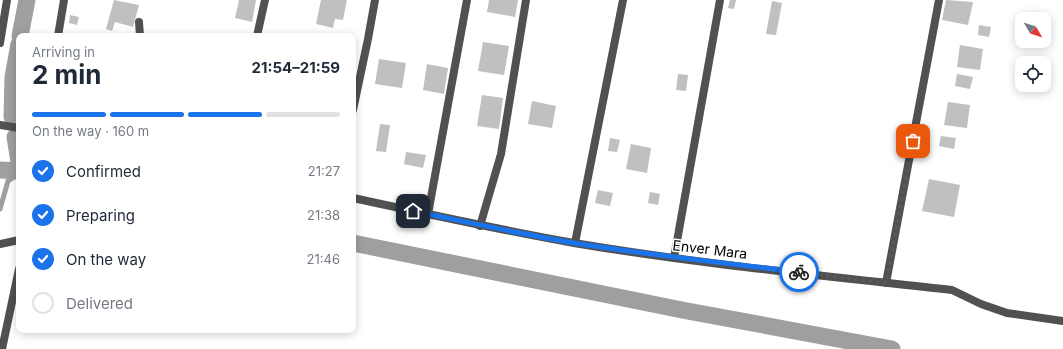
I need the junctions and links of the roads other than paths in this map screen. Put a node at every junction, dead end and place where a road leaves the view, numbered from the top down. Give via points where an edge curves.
1 (7, 0) edge
2 (64, 0) edge
3 (265, 0) edge
4 (374, 0) edge
5 (467, 0) edge
6 (526, 0) edge
7 (623, 0) edge
8 (720, 0) edge
9 (939, 0) edge
10 (139, 22) dead end
11 (58, 33) edge
12 (140, 33) edge
13 (258, 33) edge
14 (0, 43) edge
15 (356, 96) edge
16 (0, 125) edge
17 (16, 128) edge
18 (356, 199) edge
19 (428, 214) junction
20 (480, 226) junction
21 (16, 241) edge
22 (575, 243) junction
23 (0, 244) edge
24 (674, 258) junction
25 (16, 283) edge
26 (886, 283) junction
27 (1063, 321) edge
28 (2, 349) edge

1 - 14 street
2 - 11 street
3 - 13 street
4 - 15 street
5 - 19 street
6 - 20 street via 501,154
7 - 22 street
8 - 24 street
9 - 26 street
10 - 12 street
16 - 17 street
18 - 19 street, Enver Mara
19 - 20 street, Enver Mara
20 - 22 street, Enver Mara
21 - 23 street
22 - 24 street, Enver Mara
24 - 26 street, Enver Mara
25 - 28 street
26 - 27 street, Enver Mara via 952,290 1007,313

